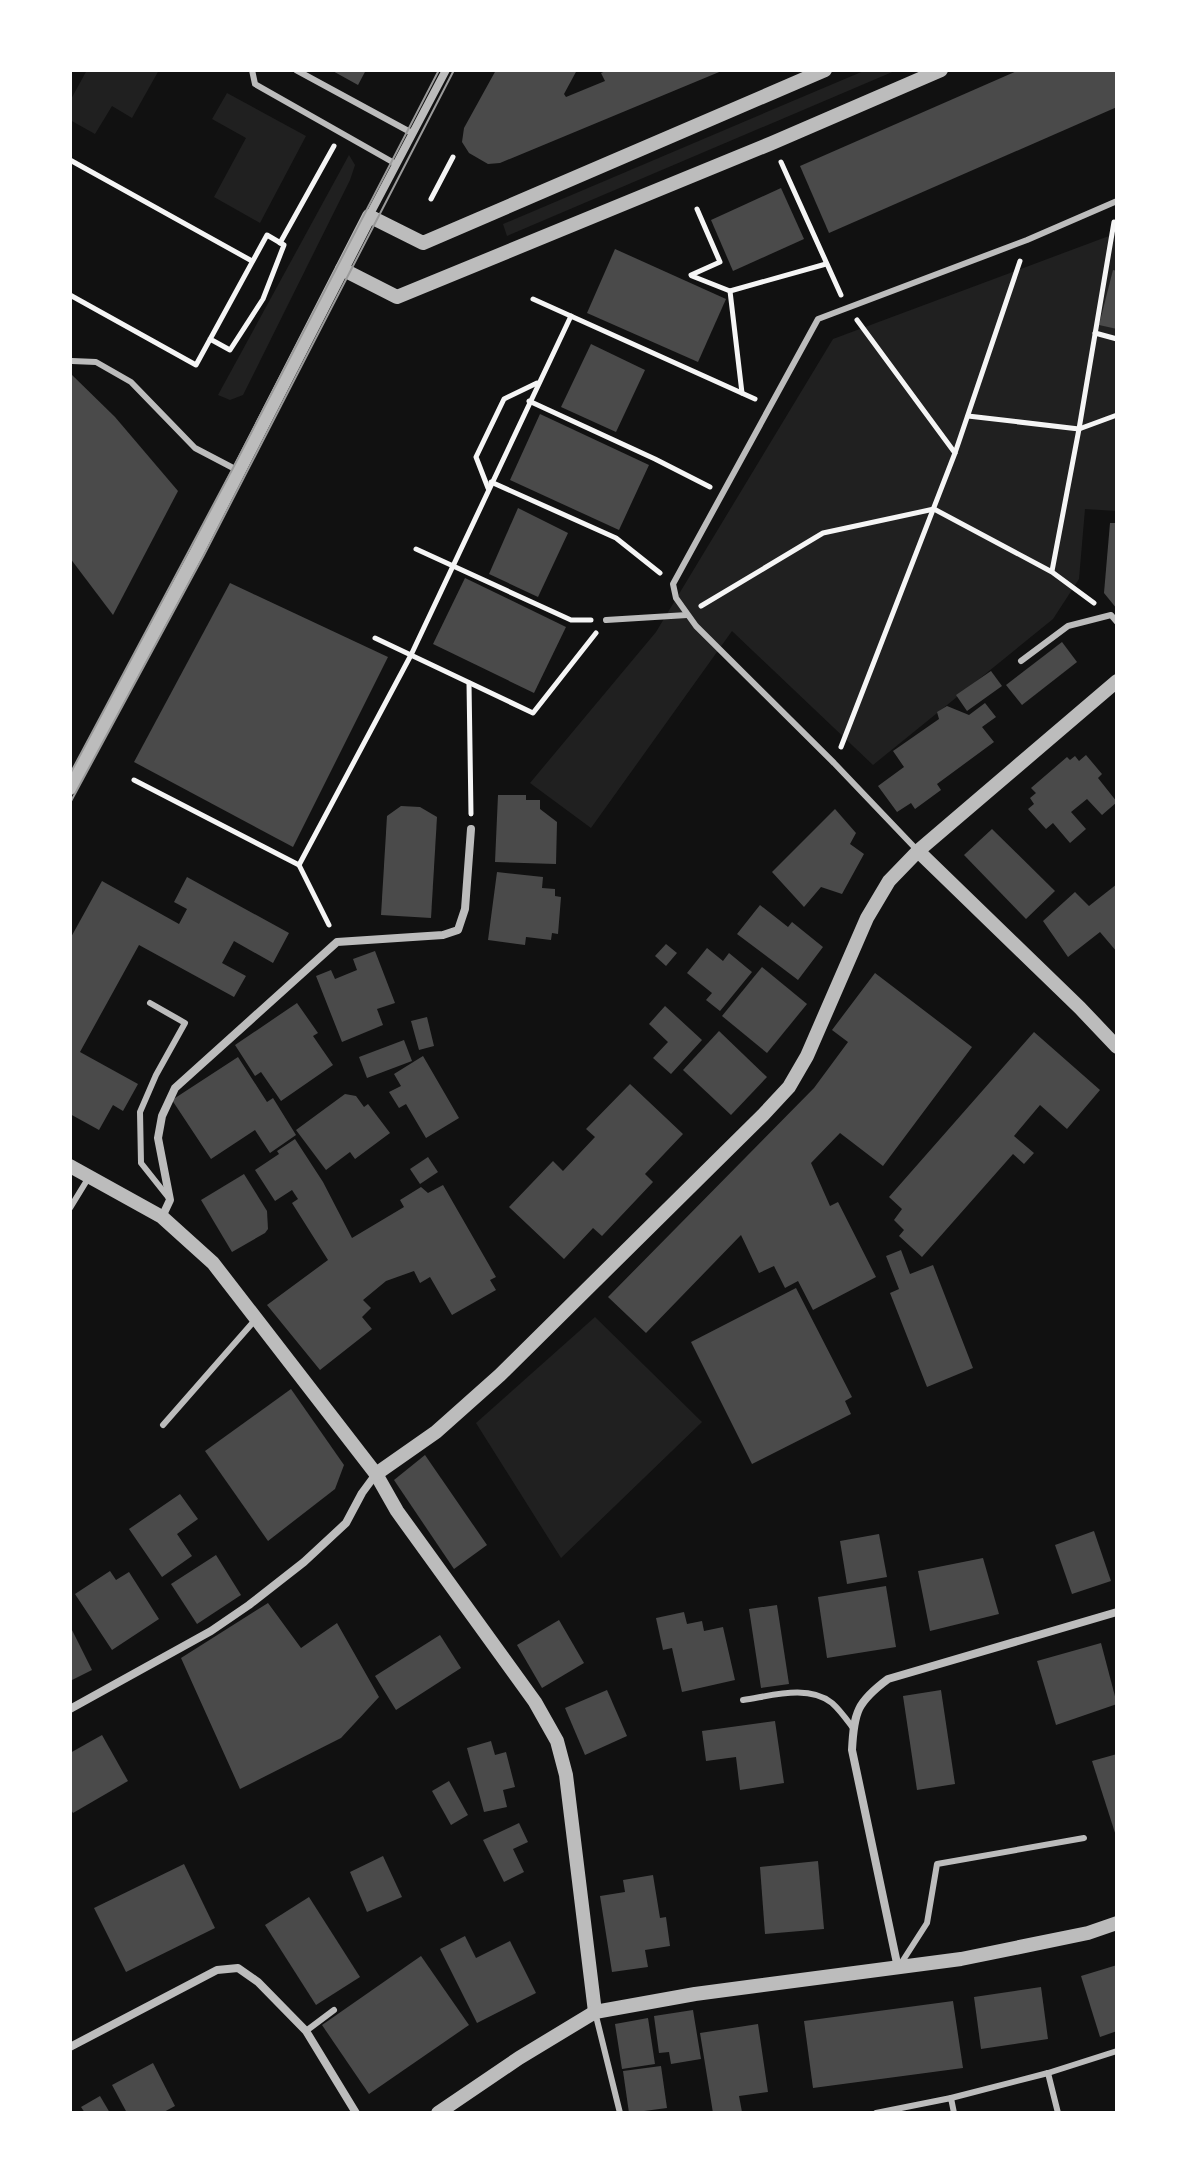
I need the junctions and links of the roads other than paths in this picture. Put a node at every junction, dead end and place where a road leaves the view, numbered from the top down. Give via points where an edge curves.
1 (252, 70) edge
2 (296, 70) edge
3 (446, 70) edge
4 (825, 70) edge
5 (941, 70) edge
6 (412, 133) junction
7 (396, 164) junction
8 (1117, 201) edge
9 (369, 216) junction
10 (342, 269) junction
11 (72, 361) edge
12 (239, 471) junction
13 (687, 615) junction
14 (606, 620) road end
15 (1117, 622) edge
16 (1021, 661) dead end
17 (1117, 681) edge
18 (70, 788) edge
19 (471, 829) road end
20 (918, 851) junction
21 (150, 1003) dead end
22 (1117, 1047) edge
23 (70, 1166) edge
24 (89, 1177) junction
25 (170, 1200) junction
26 (70, 1208) edge
27 (162, 1217) junction
28 (256, 1319) junction
29 (163, 1425) dead end
30 (376, 1474) junction
31 (1117, 1612) edge
32 (743, 1700) dead end
33 (70, 1709) edge
34 (853, 1728) junction
35 (1084, 1838) dead end
36 (1117, 1923) edge
37 (898, 1968) junction
38 (334, 2010) dead end
39 (595, 2012) junction
40 (306, 2031) junction
41 (70, 2047) edge
42 (1117, 2051) edge
43 (1048, 2073) junction
44 (951, 2098) junction
45 (356, 2113) edge
46 (438, 2113) edge
47 (620, 2113) edge
48 (876, 2113) edge
49 (954, 2113) edge
50 (1058, 2113) edge

1 - 7 lane via 255,84
2 - 6 lane
3 - 6 street
4 - 9 street via 423,243
5 - 10 street via 397,297
6 - 7 street
7 - 9 street
8 - 13 lane via 818,319 673,584
9 - 10 street
10 - 12 street
11 - 12 lane via 96,362 131,382 195,448
12 - 18 street
13 - 14 lane
13 - 20 lane
15 - 16 lane via 1111,615 1068,626
17 - 20 street
19 - 25 street via 465,909 458,930 337,942 175,1088 158,1138
20 - 22 street
20 - 30 street via 889,881 867,918 789,1087 500,1375 436,1432
21 - 25 lane via 185,1023 140,1112 141,1163
23 - 24 street
24 - 26 lane
24 - 27 street
25 - 27 street
27 - 28 street via 213,1263
28 - 29 lane
28 - 30 street
30 - 33 street via 346,1523 249,1605
30 - 39 street via 557,1741 566,1775
31 - 34 street via 888,1679 868,1694
32 - 34 lane via 811,1693 831,1702
34 - 37 street via 852,1750
35 - 37 lane via 937,1864 927,1923
36 - 37 street
37 - 39 street
38 - 40 lane
39 - 46 street
39 - 47 lane
40 - 41 street via 238,1968 217,1970
40 - 45 street
42 - 43 lane
43 - 44 lane
43 - 50 lane
44 - 48 lane
44 - 49 lane

